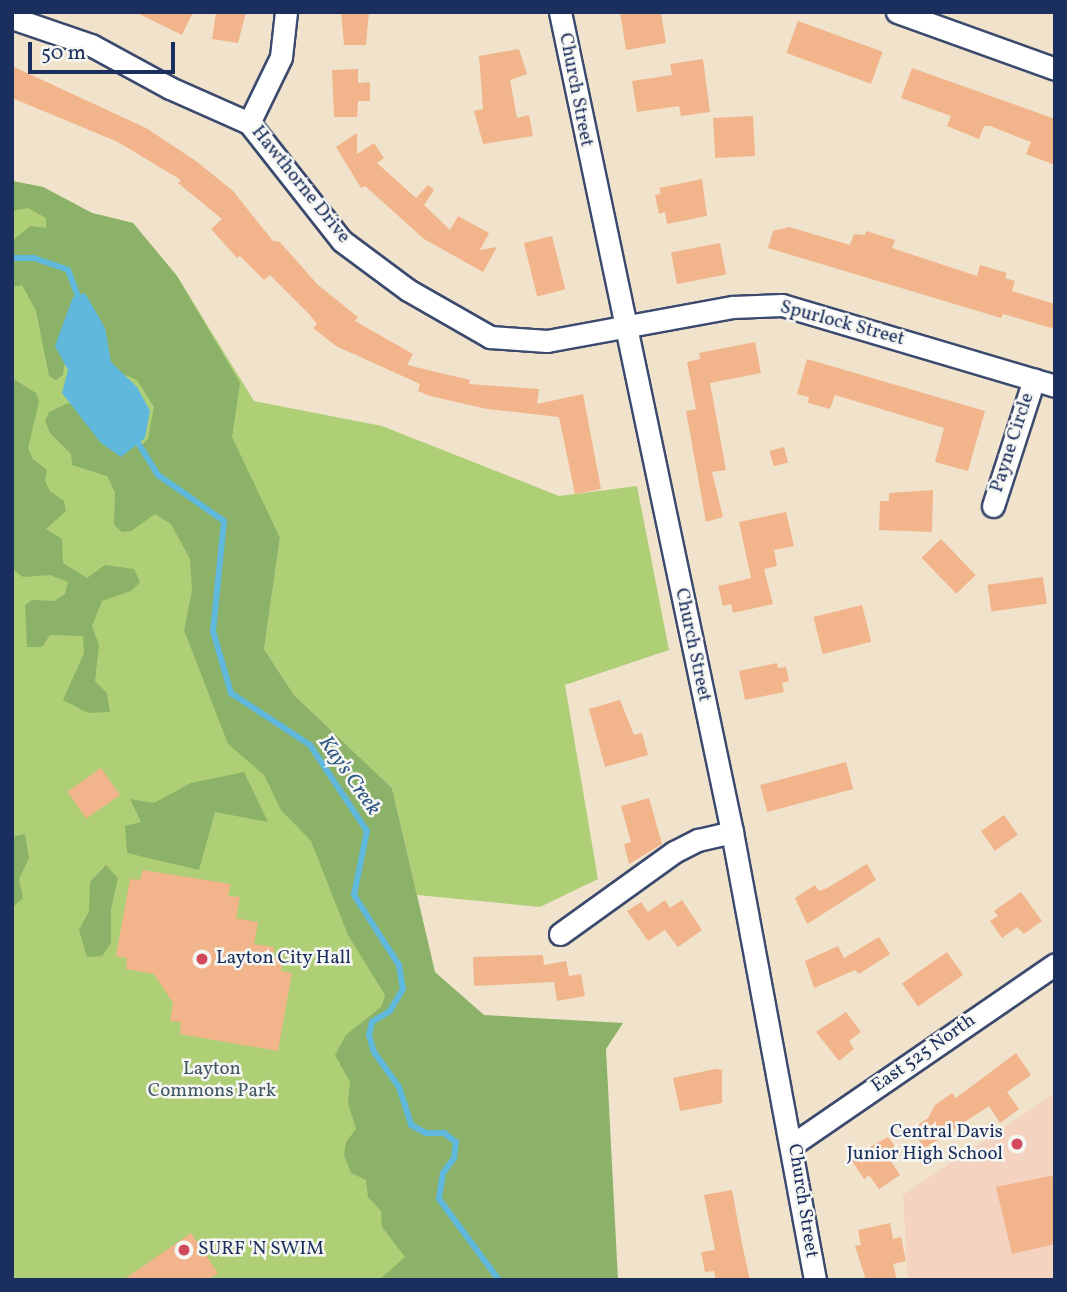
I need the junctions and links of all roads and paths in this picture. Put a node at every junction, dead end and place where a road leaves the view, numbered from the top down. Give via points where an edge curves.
1 (286, 12) edge
2 (560, 12) edge
3 (897, 12) edge
4 (12, 18) edge
5 (1055, 69) edge
6 (249, 122) junction
7 (624, 327) junction
8 (1034, 379) junction
9 (1055, 386) edge
10 (993, 506) dead end
11 (732, 832) junction
12 (560, 934) dead end
13 (1055, 964) edge
14 (792, 1144) junction
15 (815, 1280) edge

1 - 6 street via 281,57
2 - 7 street, Church Street
3 - 5 street
4 - 6 street, Hawthorne Drive via 90,45 170,88
6 - 7 street, Hawthorne Drive via 342,241 408,290 490,337 547,341
7 - 8 street, Spurlock Street via 733,307 782,305
7 - 11 street, Church Street
8 - 9 street, Spurlock Street
8 - 10 street, Payne Circle
11 - 12 street via 698,840 674,852
11 - 14 street, Church Street
13 - 14 street, East 525 North
14 - 15 street, Church Street

